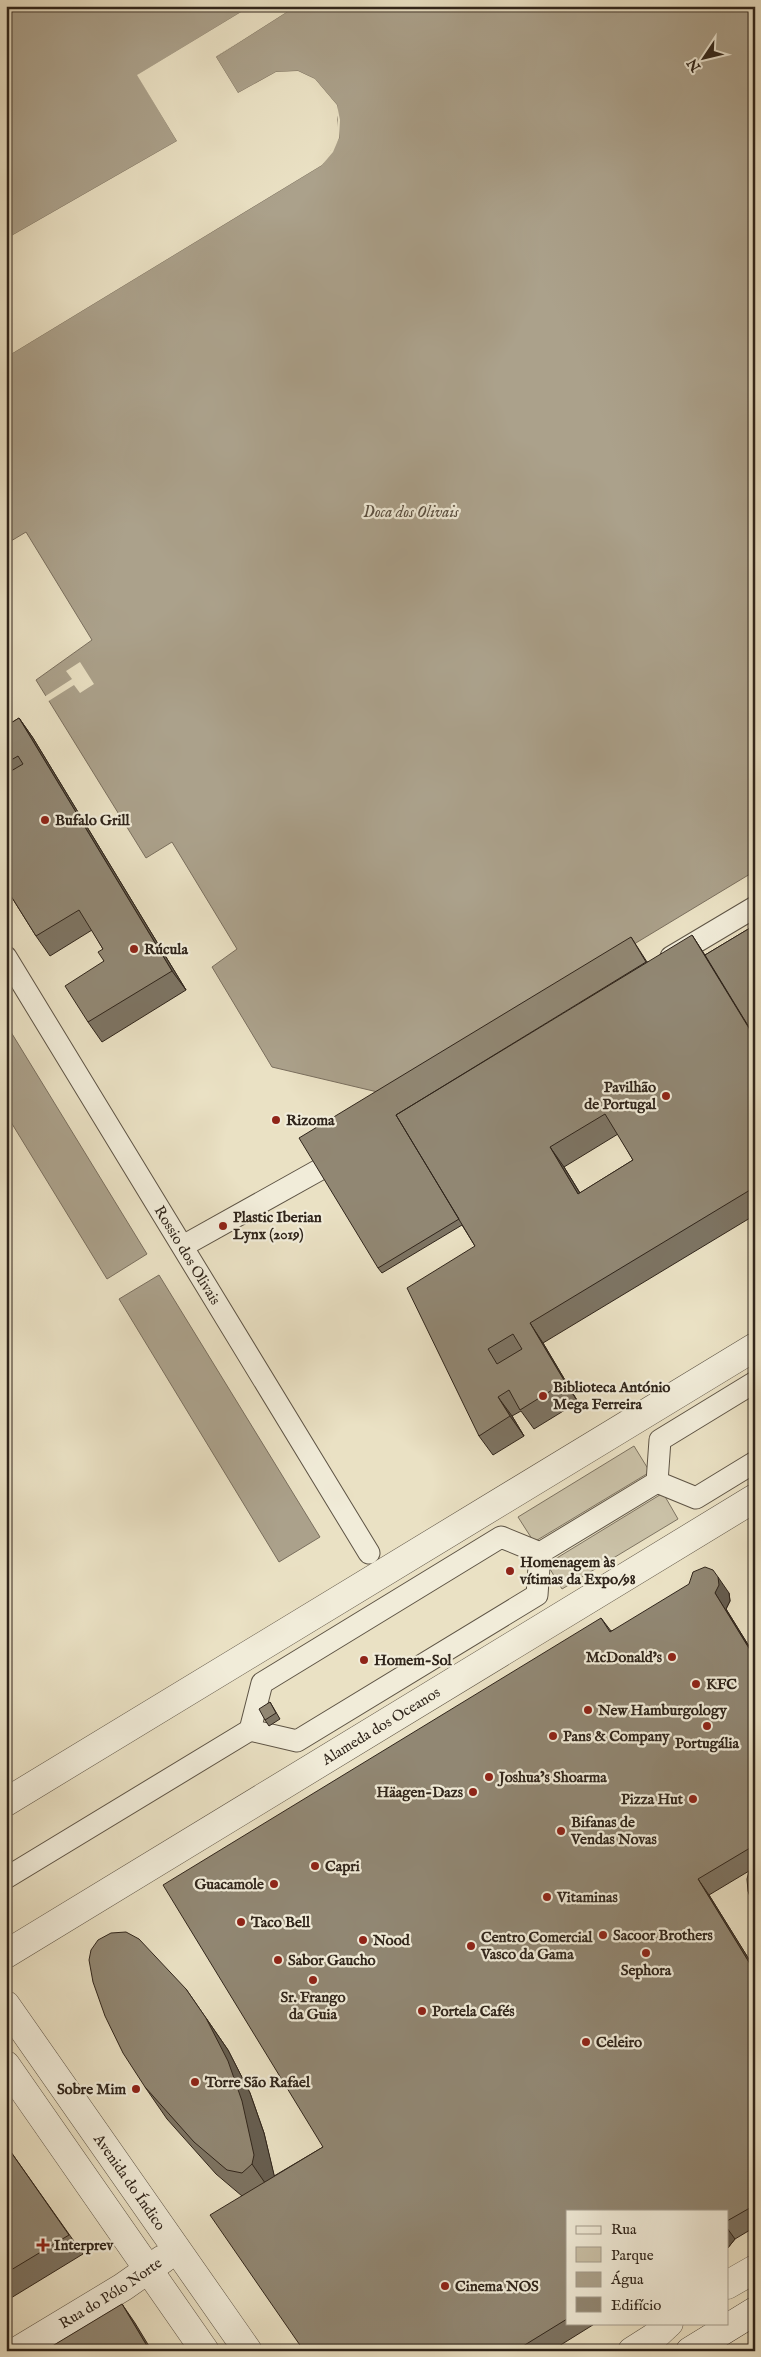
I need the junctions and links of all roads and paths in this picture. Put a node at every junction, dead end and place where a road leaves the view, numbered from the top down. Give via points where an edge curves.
1 (755, 907) edge
2 (6, 957) edge
3 (651, 969) edge
4 (319, 1170) edge
5 (183, 1246) junction
6 (755, 1347) edge
7 (755, 1382) edge
8 (755, 1462) edge
9 (657, 1482) junction
10 (752, 1508) edge
11 (369, 1553) dead end
12 (540, 1553) junction
13 (250, 1730) junction
14 (6, 1802) edge
15 (6, 1878) edge
16 (6, 1954) edge
17 (8, 2013) edge
18 (6, 2065) edge
19 (177, 2249) junction
20 (149, 2269) junction
21 (755, 2269) edge
22 (728, 2284) edge
23 (755, 2311) edge
24 (668, 2324) edge
25 (17, 2351) edge
26 (205, 2351) edge
27 (248, 2351) edge
28 (632, 2351) edge
29 (690, 2351) edge

1 - 3 street
2 - 5 street, Rossio dos Olivais
4 - 5 street
5 - 11 street, Rossio dos Olivais
6 - 14 street
7 - 9 street via 660,1440
8 - 9 street via 696,1498
9 - 12 street
10 - 16 street, Alameda dos Oceanos
12 - 13 street via 501,1537 476,1552 262,1683
12 - 13 street, Alameda dos Oceanos via 537,1595 297,1741
13 - 15 street
17 - 19 street, Avenida do Índico
18 - 20 street
19 - 20 street, Rua do Pólo Norte
19 - 27 street, Avenida do Índico
20 - 25 street, Rua do Pólo Norte
20 - 26 street
21 - 22 street
23 - 29 street
24 - 28 street via 654,2338

